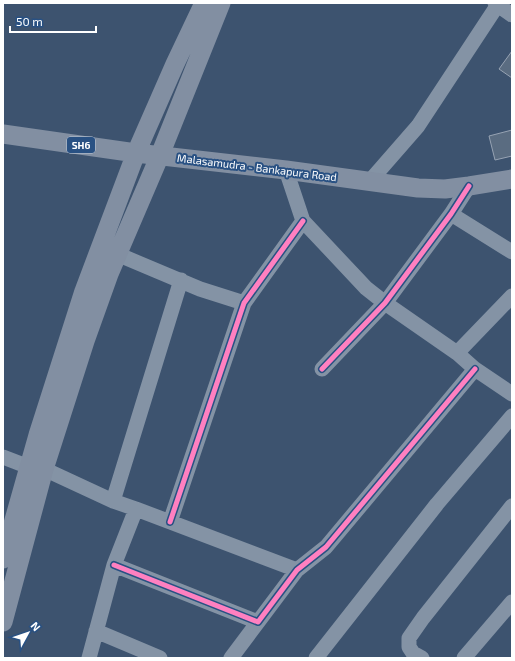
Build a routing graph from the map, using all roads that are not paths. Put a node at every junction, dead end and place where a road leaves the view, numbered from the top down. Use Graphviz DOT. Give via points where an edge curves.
graph roads {
  1 [pos="204,3"];
  2 [pos="221,3"];
  3 [pos="497,4"];
  4 [pos="512,15"];
  5 [pos="3,134"];
  6 [pos="136,153"];
  7 [pos="160,155"];
  8 [pos="286,170"];
  9 [pos="512,179"];
  10 [pos="370,181"];
  11 [pos="470,186"];
  12 [pos="451,214"];
  13 [pos="303,221"];
  14 [pos="512,252"];
  15 [pos="117,254"];
  16 [pos="181,280"];
  17 [pos="512,296"];
  18 [pos="244,303"];
  19 [pos="385,303"];
  20 [pos="457,353"];
  21 [pos="322,369"];
  22 [pos="475,369"];
  23 [pos="512,394"];
  24 [pos="512,416"];
  25 [pos="3,457"];
  26 [pos="36,468"];
  27 [pos="114,501"];
  28 [pos="512,506"];
  29 [pos="136,509"];
  30 [pos="170,522"];
  31 [pos="3,559"];
  32 [pos="114,566"];
  33 [pos="297,570"];
  34 [pos="512,602"];
  35 [pos="3,622"];
  36 [pos="258,622"];
  37 [pos="96,631"];
  38 [pos="89,658"];
  39 [pos="160,658"];
  40 [pos="231,658"];
  41 [pos="316,658"];
  42 [pos="422,658"];
  43 [pos="464,658"];
  1 -- 6 [label="main road"];
  2 -- 7 [label="main road"];
  3 -- 4 [label="street"];
  3 -- 10 [label="street" via="418,126"];
  5 -- 6 [label="main road, Malasamudra - Bankapura Road / SH6"];
  6 -- 7 [label="main road, Malasamudra - Bankapura Road / SH6"];
  6 -- 26 [label="main road" via="84,291 38,435"];
  7 -- 8 [label="main road, Malasamudra - Bankapura Road"];
  7 -- 15 [label="main road"];
  8 -- 10 [label="main road, Malasamudra - Bankapura Road"];
  8 -- 13 [label="street"];
  9 -- 11 [label="main road, Malasamudra - Bankapura Road"];
  10 -- 11 [label="main road, Malasamudra - Bankapura Road" via="418,188 445,189"];
  11 -- 12 [label="street"];
  12 -- 14 [label="street"];
  12 -- 19 [label="street"];
  13 -- 18 [label="street"];
  13 -- 19 [label="street" via="366,288"];
  15 -- 16 [label="street"];
  15 -- 26 [label="main road"];
  16 -- 18 [label="street"];
  16 -- 27 [label="street"];
  17 -- 20 [label="street"];
  18 -- 30 [label="street"];
  19 -- 20 [label="street"];
  19 -- 21 [label="street"];
  20 -- 22 [label="street"];
  22 -- 23 [label="street"];
  22 -- 33 [label="street" via="326,547"];
  24 -- 41 [label="street" via="437,504"];
  25 -- 26 [label="street"];
  26 -- 27 [label="street"];
  26 -- 31 [label="main road"];
  26 -- 35 [label="main road"];
  27 -- 29 [label="street"];
  28 -- 42 [label="street" via="409,638 409,647"];
  29 -- 30 [label="street"];
  29 -- 32 [label="street"];
  30 -- 33 [label="street"];
  32 -- 36 [label="street"];
  32 -- 37 [label="street"];
  33 -- 36 [label="street"];
  34 -- 43 [label="street"];
  36 -- 40 [label="street"];
  37 -- 38 [label="street"];
  37 -- 39 [label="street"];
}
